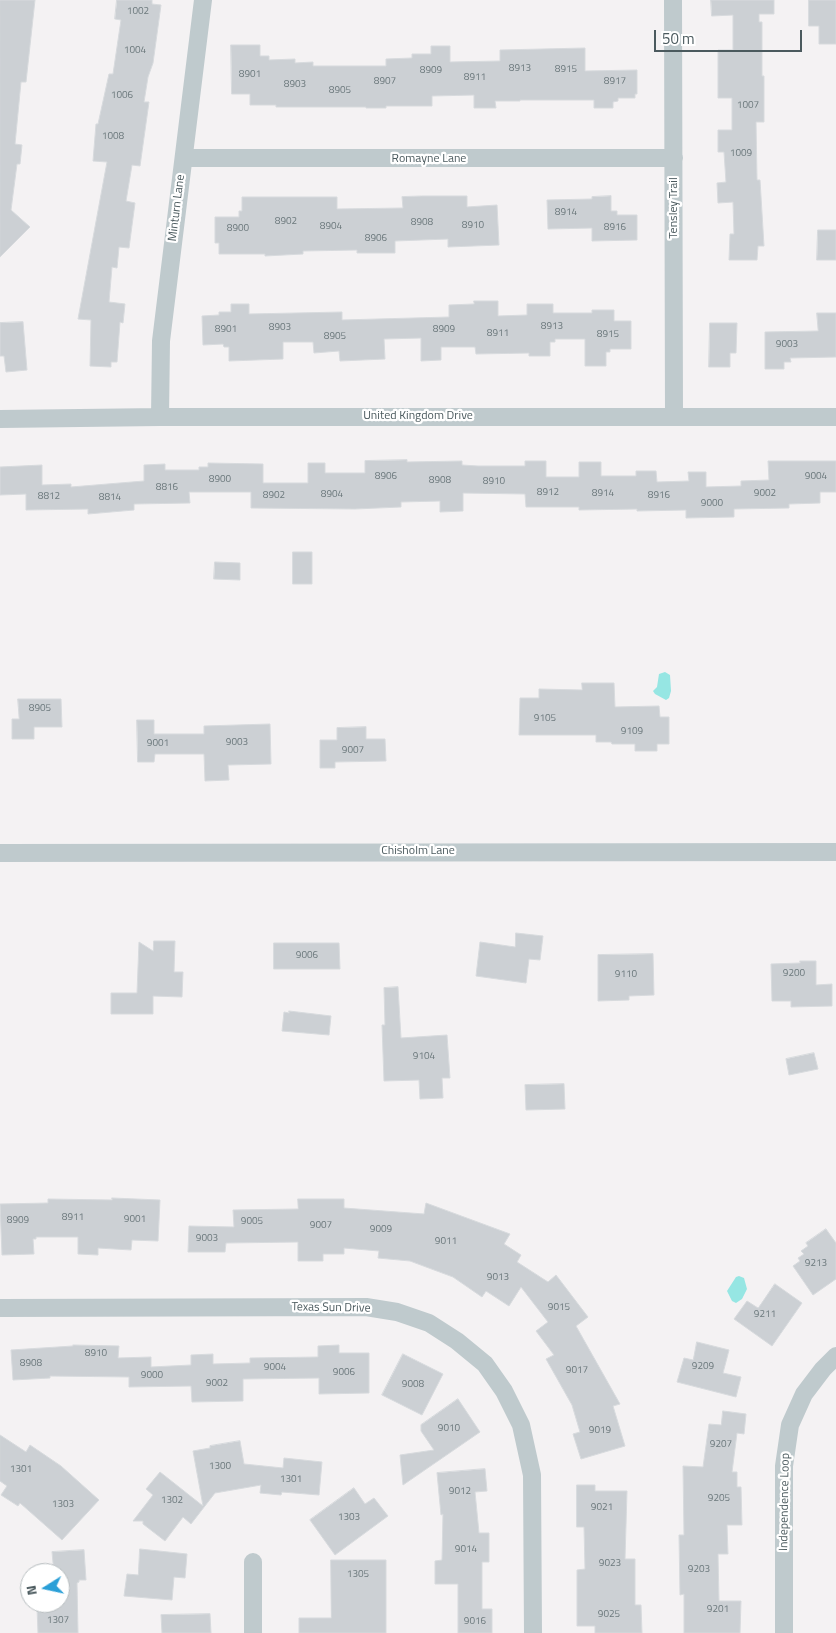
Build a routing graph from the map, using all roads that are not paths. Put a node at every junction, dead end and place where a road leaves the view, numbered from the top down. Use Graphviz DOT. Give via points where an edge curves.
graph roads {
  1 [pos="203,0"];
  2 [pos="673,0"];
  3 [pos="184,158"];
  4 [pos="674,158"];
  5 [pos="674,416"];
  6 [pos="160,417"];
  7 [pos="836,417"];
  8 [pos="0,419"];
  9 [pos="836,852"];
  10 [pos="0,853"];
  11 [pos="0,1308"];
  12 [pos="836,1356"];
  13 [pos="253,1562"];
  14 [pos="253,1633"];
  15 [pos="533,1633"];
  16 [pos="784,1633"];
  1 -- 3 [label="street, Minturn Lane"];
  2 -- 4 [label="street, Tensley Trail"];
  3 -- 4 [label="street, Romayne Lane"];
  3 -- 6 [label="street, Minturn Lane" via="162,342"];
  4 -- 5 [label="street, Tensley Trail"];
  5 -- 6 [label="street, United Kingdom Drive"];
  5 -- 7 [label="street, United Kingdom Drive"];
  6 -- 8 [label="street, United Kingdom Drive"];
  9 -- 10 [label="street, Chisholm Lane"];
  11 -- 15 [label="street, Texas Sun Drive" via="366,1307 397,1312 429,1323 485,1364 522,1425 532,1474"];
  12 -- 16 [label="street, Independence Loop" via="804,1394 790,1425 784,1466"];
  13 -- 14 [label="street"];
}
